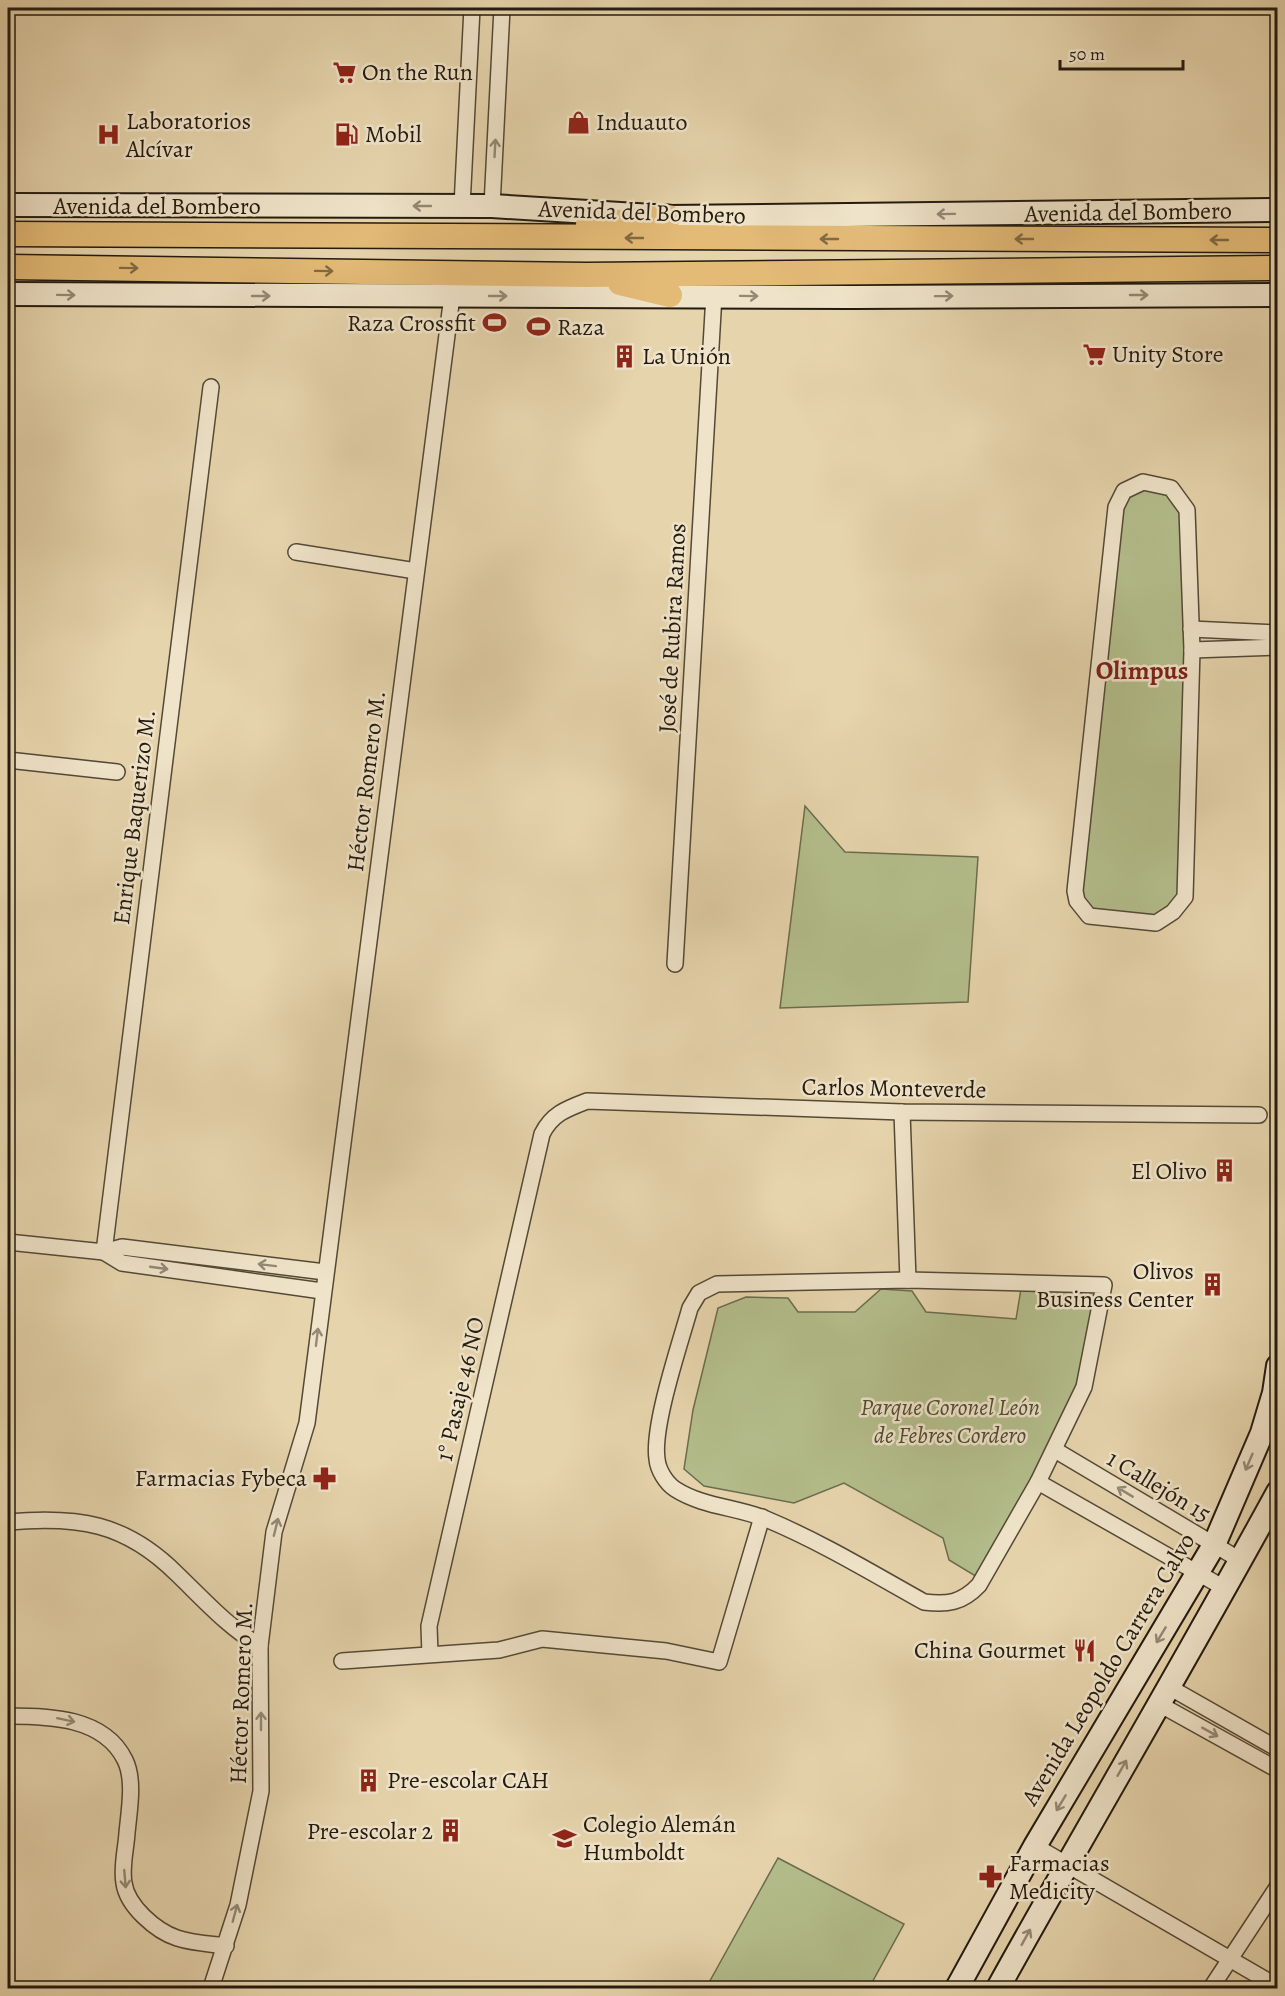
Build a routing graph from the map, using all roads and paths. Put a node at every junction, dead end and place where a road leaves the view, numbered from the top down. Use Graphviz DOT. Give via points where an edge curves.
graph roads {
  1 [pos="472,8"];
  2 [pos="502,8"];
  3 [pos="8,206"];
  4 [pos="462,206"];
  5 [pos="492,207"];
  6 [pos="1278,210"];
  7 [pos="669,217"];
  8 [pos="8,234"];
  9 [pos="453,238"];
  10 [pos="1278,240"];
  11 [pos="1278,259"];
  12 [pos="8,267"];
  13 [pos="1278,268"];
  14 [pos="586,274"];
  15 [pos="8,294"];
  16 [pos="670,295"];
  17 [pos="714,295"];
  18 [pos="1278,295"];
  19 [pos="452,296"];
  20 [pos="211,387"];
  21 [pos="296,552"];
  22 [pos="416,571"];
  23 [pos="1191,629"];
  24 [pos="1278,633"];
  25 [pos="1278,647"];
  26 [pos="1192,650"];
  27 [pos="8,760"];
  28 [pos="117,772"];
  29 [pos="675,964"];
  30 [pos="902,1112"];
  31 [pos="1259,1115"];
  32 [pos="542,1134"];
  33 [pos="8,1242"];
  34 [pos="104,1252"];
  35 [pos="325,1272"];
  36 [pos="908,1280"];
  37 [pos="322,1291"];
  38 [pos="1278,1366"];
  39 [pos="1055,1450"];
  40 [pos="1038,1482"];
  41 [pos="1278,1492"];
  42 [pos="762,1517"];
  43 [pos="8,1522"];
  44 [pos="1214,1545"];
  45 [pos="1240,1560"];
  46 [pos="1198,1573"];
  47 [pos="1226,1589"];
  48 [pos="260,1646"];
  49 [pos="430,1654"];
  50 [pos="342,1661"];
  51 [pos="1164,1696"];
  52 [pos="8,1716"];
  53 [pos="1278,1749"];
  54 [pos="1278,1770"];
  55 [pos="1035,1846"];
  56 [pos="1066,1864"];
  57 [pos="1278,1886"];
  58 [pos="226,1947"];
  59 [pos="1229,1959"];
  60 [pos="1278,1987"];
  61 [pos="211,1989"];
  62 [pos="957,1989"];
  63 [pos="998,1989"];
  64 [pos="1211,1989"];
  1 -- 4 [label="street"];
  5 -- 2 [label="street, one-way"];
  4 -- 3 [label="main road, Avenida del Bombero, one-way"];
  4 -- 5 [label="main road, Avenida del Bombero"];
  5 -- 7 [label="main road, Avenida del Bombero"];
  6 -- 7 [label="main road, Avenida del Bombero, one-way"];
  7 -- 9 [label="main road"];
  8 -- 9 [label="main road, Avenida del Bombero"];
  10 -- 9 [label="main road, Avenida del Bombero, one-way"];
  9 -- 11 [label="main road" via="483,251 535,261"];
  12 -- 14 [label="main road, one-way"];
  13 -- 14 [label="main road"];
  14 -- 16 [label="main road"];
  15 -- 19 [label="main road, one-way"];
  16 -- 17 [label="main road"];
  19 -- 16 [label="main road, one-way"];
  17 -- 18 [label="main road, one-way"];
  17 -- 29 [label="street, José de Rubira Ramos"];
  19 -- 22 [label="street, Héctor Romero M."];
  20 -- 34 [label="street, Enrique Baquerizo M."];
  21 -- 22 [label="street"];
  22 -- 35 [label="street, Héctor Romero M."];
  23 -- 24 [label="street"];
  23 -- 26 [label="street"];
  23 -- 26 [label="street" via="1187,510 1171,488 1143,482 1124,491 1116,507 1075,891 1077,901 1089,916 1156,923 1173,912 1185,897"];
  25 -- 26 [label="street"];
  27 -- 28 [label="street"];
  30 -- 31 [label="street, Carlos Monteverde"];
  30 -- 32 [label="street, Carlos Monteverde" via="587,1101 549,1120"];
  30 -- 36 [label="street"];
  32 -- 49 [label="street, 1° Pasaje 46 NO" via="429,1626"];
  33 -- 34 [label="street"];
  35 -- 34 [label="street, one-way" via="122,1247"];
  34 -- 37 [label="street, one-way" via="122,1263"];
  35 -- 37 [label="street, Héctor Romero M."];
  36 -- 39 [label="street" via="1104,1285 1084,1387"];
  36 -- 42 [label="street" via="717,1284 699,1293 690,1308 656,1438 657,1460 672,1488 691,1498"];
  48 -- 37 [label="street, Héctor Romero M., one-way" via="274,1532 307,1423"];
  38 -- 44 [label="main road, Avenida Leopoldo Carrera Calvo, one-way" via="1262,1433"];
  39 -- 40 [label="street"];
  44 -- 39 [label="street, 1 Callejón 15, one-way"];
  40 -- 42 [label="street" via="979,1585 965,1598 946,1605 924,1602 799,1532"];
  40 -- 46 [label="street"];
  41 -- 45 [label="main road"];
  42 -- 49 [label="street" via="719,1662 666,1651 542,1639 499,1650"];
  43 -- 48 [label="street" via="75,1520 129,1538 168,1565 238,1633"];
  44 -- 45 [label="street, 1 Callejón 15"];
  44 -- 46 [label="main road, Avenida Leopoldo Carrera Calvo"];
  45 -- 47 [label="main road"];
  46 -- 47 [label="street"];
  46 -- 55 [label="main road, Avenida Leopoldo Carrera Calvo, one-way"];
  47 -- 51 [label="main road"];
  58 -- 48 [label="street, Héctor Romero M., one-way" via="261,1791"];
  49 -- 50 [label="street"];
  51 -- 53 [label="street"];
  51 -- 54 [label="street, one-way"];
  56 -- 51 [label="main road, one-way"];
  52 -- 58 [label="street, one-way" via="73,1721 97,1730 113,1743 126,1761 130,1788 124,1884 134,1905 148,1921 176,1937"];
  55 -- 56 [label="street"];
  55 -- 62 [label="main road, Avenida Leopoldo Carrera Calvo"];
  56 -- 59 [label="street"];
  63 -- 56 [label="main road, one-way"];
  57 -- 59 [label="street"];
  58 -- 61 [label="street, Héctor Romero M."];
  59 -- 60 [label="street"];
  59 -- 64 [label="street"];
}
